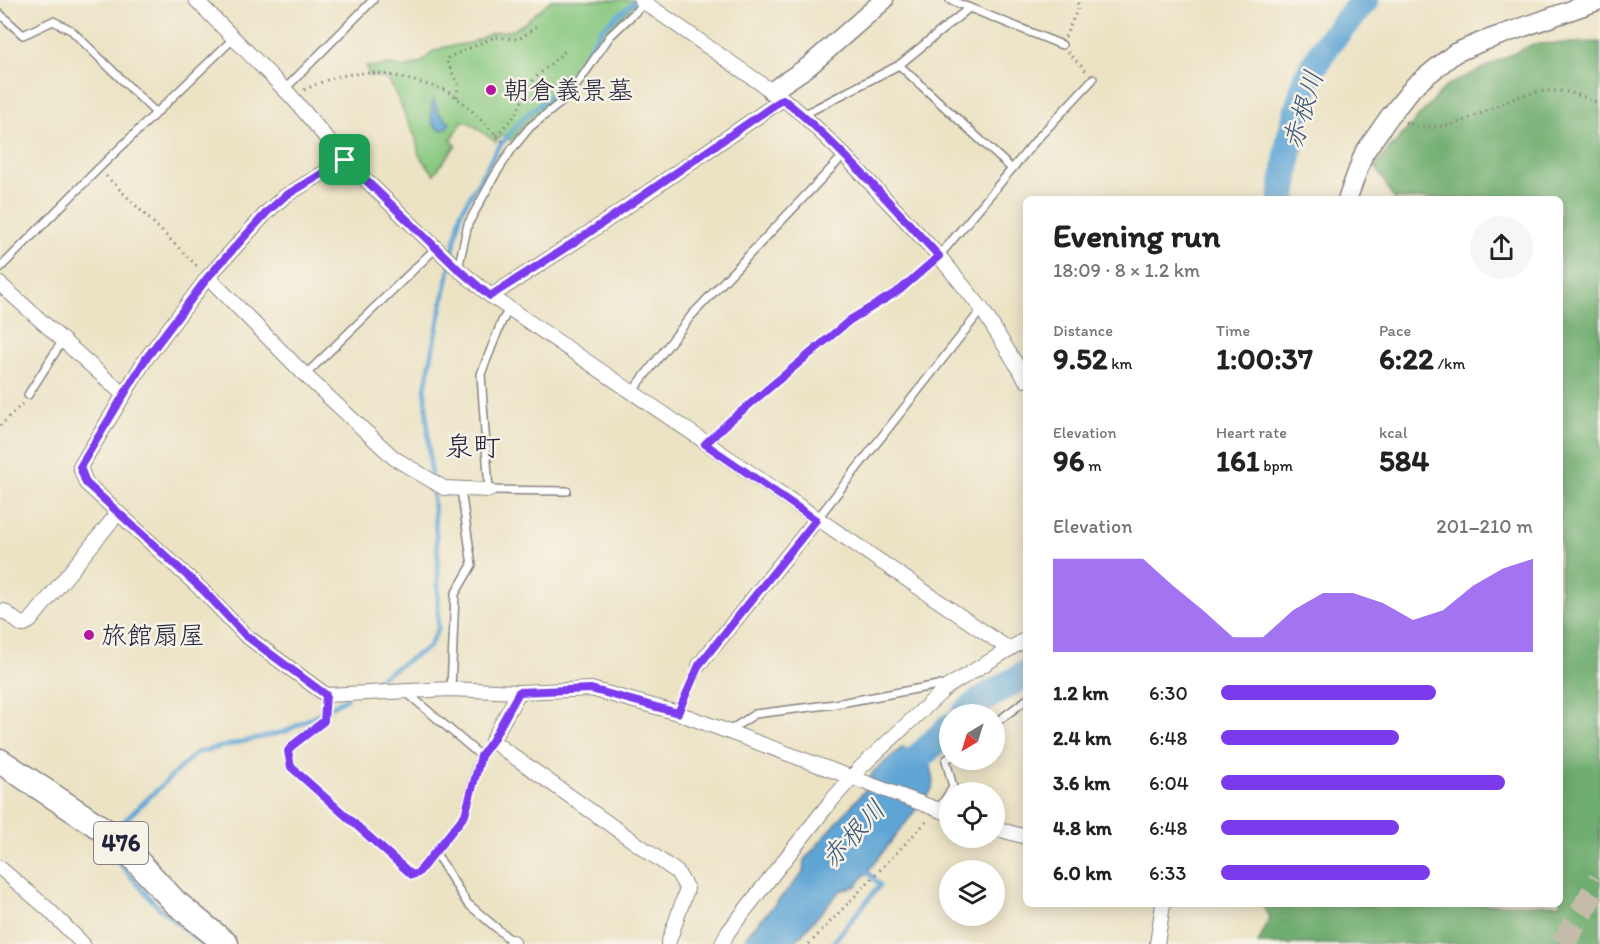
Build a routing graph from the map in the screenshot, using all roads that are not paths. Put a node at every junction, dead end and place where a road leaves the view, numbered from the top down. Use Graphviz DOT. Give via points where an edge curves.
graph roads {
  1 [pos="196,0"];
  2 [pos="373,0"];
  3 [pos="884,0"];
  4 [pos="950,0"];
  5 [pos="1600,0"];
  6 [pos="643,2"];
  7 [pos="969,8"];
  8 [pos="0,14"];
  9 [pos="234,39"];
  10 [pos="1062,45"];
  11 [pos="899,65"];
  12 [pos="1093,79"];
  13 [pos="288,93"];
  14 [pos="778,95"];
  15 [pos="156,113"];
  16 [pos="803,115"];
  17 [pos="844,155"];
  18 [pos="345,160"];
  19 [pos="1012,169"];
  20 [pos="1348,196"];
  21 [pos="436,248"];
  22 [pos="939,256"];
  23 [pos="0,268"];
  24 [pos="458,269"];
  25 [pos="208,277"];
  26 [pos="0,284"];
  27 [pos="490,296"];
  28 [pos="982,309"];
  29 [pos="509,310"];
  30 [pos="63,340"];
  31 [pos="305,375"];
  32 [pos="1023,375"];
  33 [pos="631,393"];
  34 [pos="28,395"];
  35 [pos="124,395"];
  36 [pos="705,444"];
  37 [pos="461,490"];
  38 [pos="489,490"];
  39 [pos="567,491"];
  40 [pos="118,513"];
  41 [pos="816,520"];
  42 [pos="0,612"];
  43 [pos="1023,641"];
  44 [pos="1009,649"];
  45 [pos="699,665"];
  46 [pos="947,687"];
  47 [pos="451,689"];
  48 [pos="406,692"];
  49 [pos="519,692"];
  50 [pos="326,695"];
  51 [pos="1023,702"];
  52 [pos="678,713"];
  53 [pos="1005,716"];
  54 [pos="728,732"];
  55 [pos="492,741"];
  56 [pos="481,756"];
  57 [pos="0,761"];
  58 [pos="949,770"];
  59 [pos="856,780"];
  60 [pos="938,810"];
  61 [pos="1005,831"];
  62 [pos="1023,836"];
  63 [pos="435,852"];
  64 [pos="0,868"];
  65 [pos="1163,907"];
  66 [pos="514,943"];
  67 [pos="82,944"];
  68 [pos="226,944"];
  69 [pos="668,944"];
  70 [pos="722,944"];
  71 [pos="1157,944"];
  1 -- 9 [label="street"];
  2 -- 13 [label="lane"];
  3 -- 14 [label="street"];
  4 -- 7 [label="lane"];
  5 -- 20 [label="street" via="1455,53 1414,86 1390,116 1364,153"];
  6 -- 14 [label="street"];
  6 -- 24 [label="lane" via="610,36 569,96 511,148 468,224"];
  7 -- 10 [label="lane"];
  7 -- 11 [label="lane"];
  8 -- 15 [label="lane" via="23,35 53,21 71,30"];
  9 -- 13 [label="street"];
  9 -- 15 [label="lane"];
  11 -- 16 [label="lane"];
  11 -- 19 [label="lane"];
  12 -- 19 [label="lane"];
  13 -- 18 [label="street"];
  14 -- 16 [label="street"];
  14 -- 27 [label="street" via="587,234"];
  15 -- 23 [label="lane"];
  16 -- 17 [label="street"];
  17 -- 22 [label="street"];
  17 -- 33 [label="lane" via="691,316"];
  18 -- 21 [label="street"];
  18 -- 25 [label="street" via="285,196"];
  19 -- 22 [label="lane"];
  21 -- 24 [label="street"];
  21 -- 31 [label="lane"];
  22 -- 28 [label="street"];
  22 -- 36 [label="lane" via="900,290 850,320"];
  24 -- 27 [label="street"];
  25 -- 31 [label="street"];
  25 -- 35 [label="street" via="145,360"];
  26 -- 30 [label="street"];
  27 -- 29 [label="street"];
  28 -- 32 [label="street"];
  28 -- 41 [label="lane"];
  29 -- 33 [label="street"];
  29 -- 38 [label="lane" via="481,374"];
  30 -- 34 [label="lane"];
  30 -- 35 [label="street"];
  31 -- 37 [label="street" via="394,458 444,488"];
  33 -- 36 [label="street"];
  35 -- 40 [label="street" via="80,467 86,483"];
  36 -- 41 [label="street"];
  37 -- 38 [label="street"];
  37 -- 47 [label="lane" via="472,565 455,594"];
  38 -- 39 [label="lane"];
  40 -- 42 [label="street" via="30,621 22,624"];
  40 -- 50 [label="street" via="204,591 245,635"];
  41 -- 44 [label="street"];
  41 -- 45 [label="street"];
  43 -- 44 [label="street"];
  44 -- 46 [label="street"];
  45 -- 52 [label="lane"];
  46 -- 54 [label="lane" via="938,685 755,714"];
  46 -- 59 [label="street"];
  47 -- 48 [label="street"];
  47 -- 49 [label="street"];
  48 -- 50 [label="street"];
  48 -- 56 [label="lane"];
  49 -- 52 [label="street" via="591,689"];
  49 -- 55 [label="street"];
  50 -- 63 [label="lane" via="324,721 288,751 291,767 412,875"];
  51 -- 53 [label="lane"];
  52 -- 54 [label="street"];
  54 -- 59 [label="street"];
  55 -- 56 [label="lane"];
  55 -- 69 [label="street" via="677,872 687,889"];
  56 -- 63 [label="lane" via="465,815"];
  57 -- 68 [label="highway, 476" via="104,830 175,902"];
  58 -- 60 [label="lane" via="953,787"];
  59 -- 60 [label="street"];
  59 -- 70 [label="street"];
  61 -- 62 [label="street"];
  63 -- 66 [label="lane" via="467,903"];
  64 -- 67 [label="street"];
  65 -- 71 [label="street"];
}
